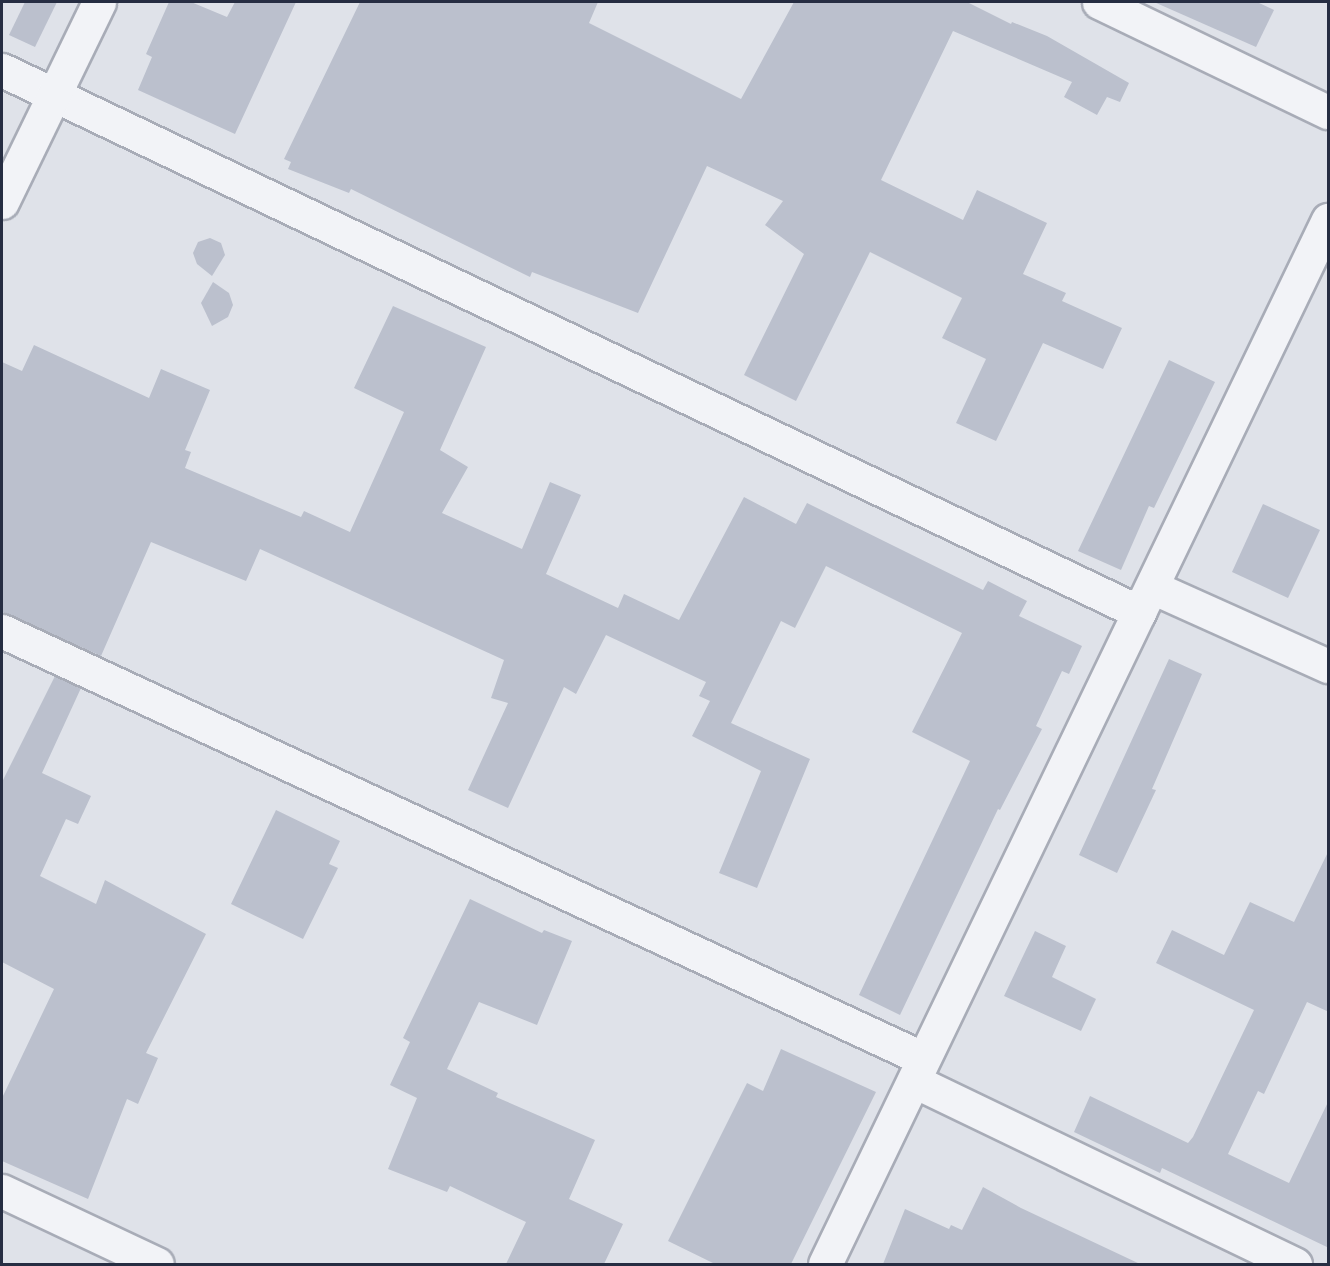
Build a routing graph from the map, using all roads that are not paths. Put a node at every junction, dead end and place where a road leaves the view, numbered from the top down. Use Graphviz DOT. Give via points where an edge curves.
graph roads {
  1 [pos="99,2"];
  2 [pos="1099,2"];
  3 [pos="2,70"];
  4 [pos="54,94"];
  5 [pos="1329,112"];
  6 [pos="2,202"];
  7 [pos="1329,220"];
  8 [pos="1146,599"];
  9 [pos="2,631"];
  10 [pos="1329,666"];
  11 [pos="919,1070"];
  12 [pos="2,1191"];
  13 [pos="157,1264"];
  14 [pos="825,1264"];
  15 [pos="1295,1264"];
  1 -- 4 [label="street"];
  2 -- 5 [label="street"];
  3 -- 4 [label="street"];
  4 -- 6 [label="street"];
  4 -- 8 [label="street"];
  7 -- 8 [label="street"];
  8 -- 10 [label="street"];
  8 -- 11 [label="street"];
  9 -- 11 [label="street"];
  11 -- 14 [label="street"];
  11 -- 15 [label="street"];
  12 -- 13 [label="street"];
}
